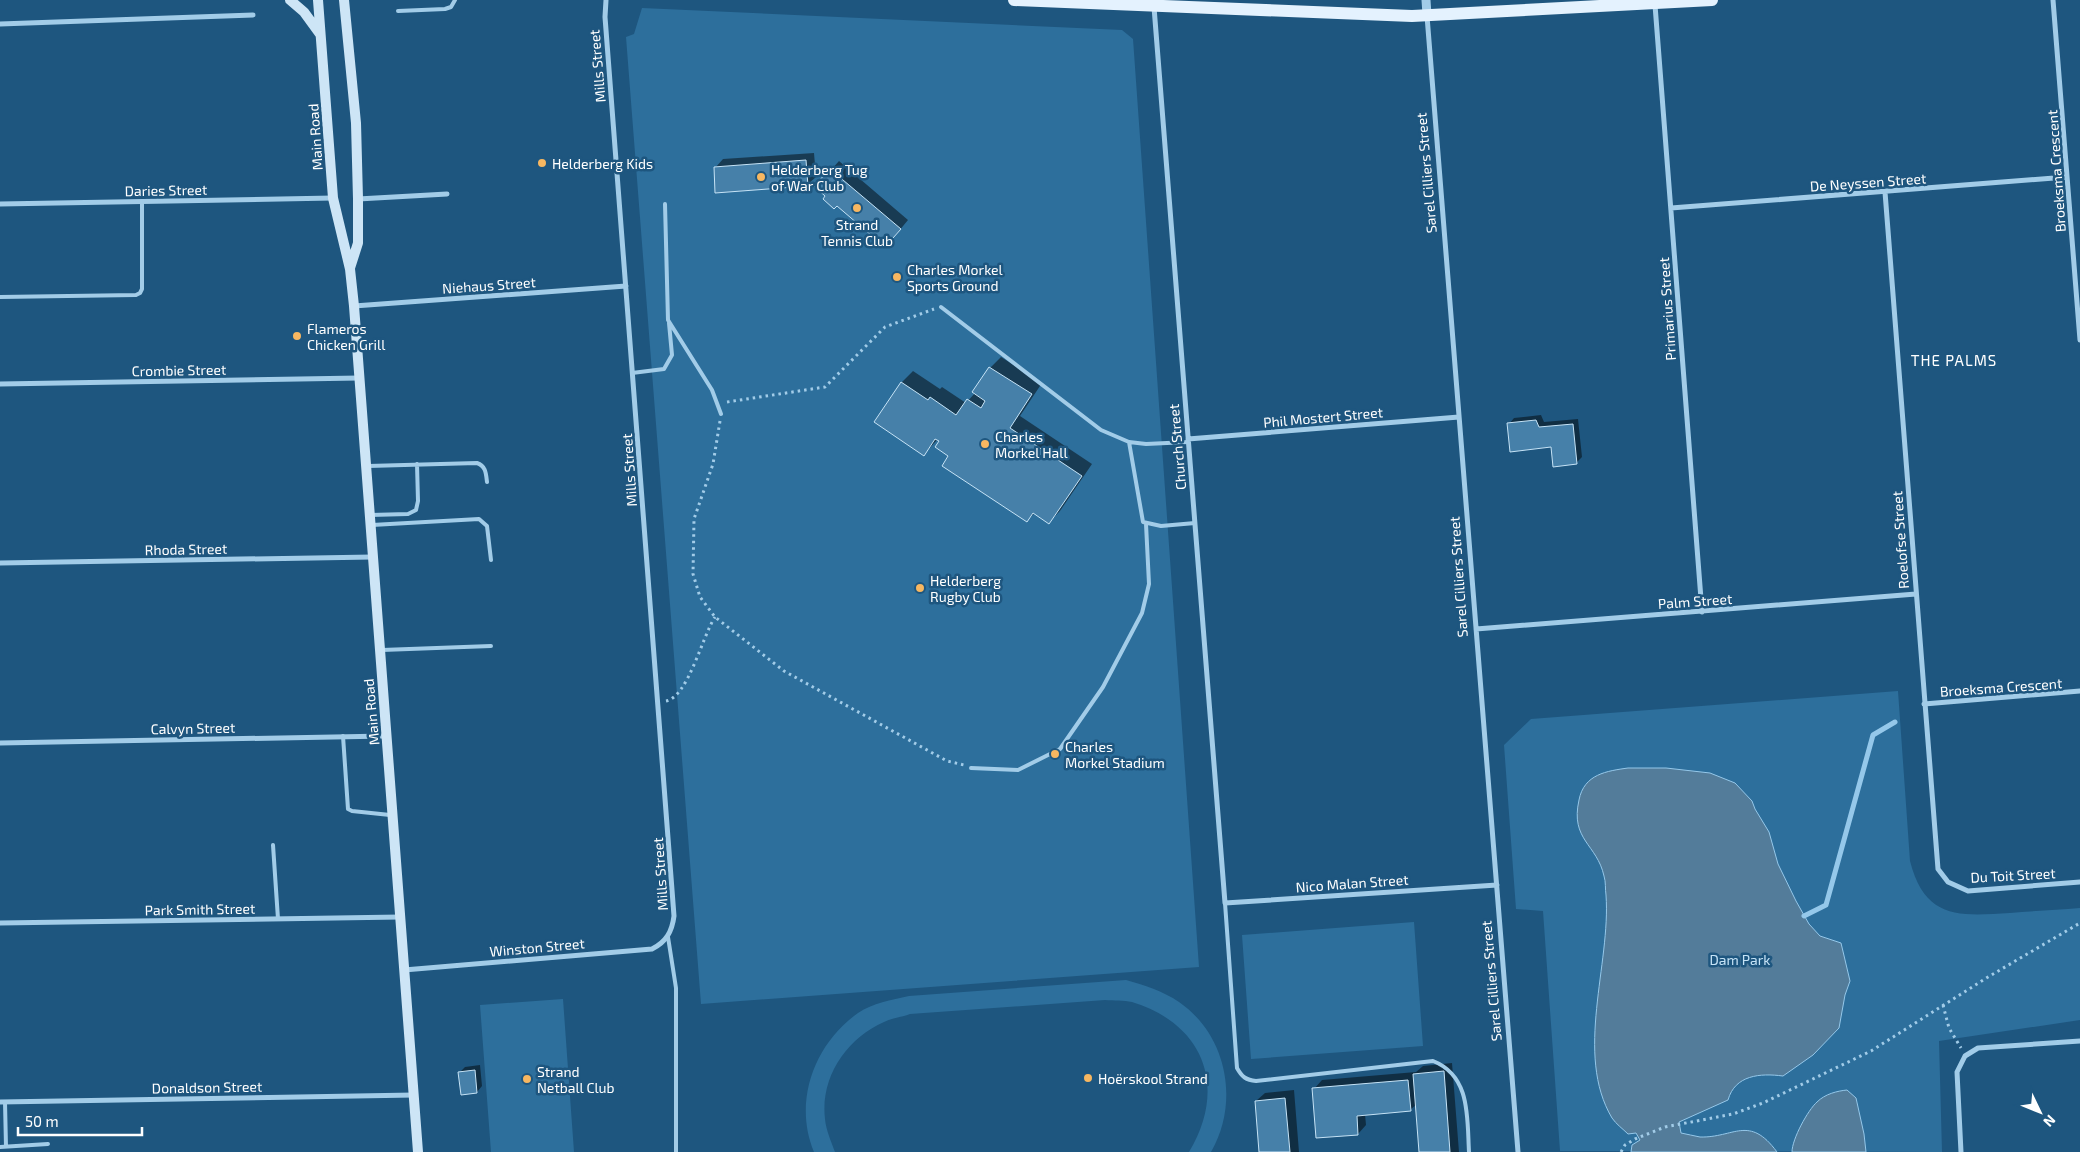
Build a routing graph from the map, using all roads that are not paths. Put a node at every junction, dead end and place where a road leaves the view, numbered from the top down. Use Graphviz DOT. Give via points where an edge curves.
graph roads {
  1 [pos="290,0"];
  2 [pos="318,0"];
  3 [pos="344,0"];
  4 [pos="456,0"];
  5 [pos="606,0"];
  6 [pos="1014,0"];
  7 [pos="1426,0"];
  8 [pos="1712,0"];
  9 [pos="2053,0"];
  10 [pos="1655,4"];
  11 [pos="1154,6"];
  12 [pos="398,11"];
  13 [pos="253,15"];
  14 [pos="1427,16"];
  15 [pos="0,24"];
  16 [pos="321,35"];
  17 [pos="2067,177"];
  18 [pos="1885,192"];
  19 [pos="447,194"];
  20 [pos="333,198"];
  21 [pos="358,199"];
  22 [pos="142,201"];
  23 [pos="0,204"];
  24 [pos="665,204"];
  25 [pos="1670,208"];
  26 [pos="350,269"];
  27 [pos="626,286"];
  28 [pos="0,297"];
  29 [pos="354,306"];
  30 [pos="941,307"];
  31 [pos="668,320"];
  32 [pos="2080,340"];
  33 [pos="632,373"];
  34 [pos="359,378"];
  35 [pos="0,384"];
  36 [pos="721,414"];
  37 [pos="1459,417"];
  38 [pos="1188,440"];
  39 [pos="1129,442"];
  40 [pos="417,464"];
  41 [pos="365,466"];
  42 [pos="487,482"];
  43 [pos="370,520"];
  44 [pos="1195,523"];
  45 [pos="1146,524"];
  46 [pos="372,556"];
  47 [pos="492,560"];
  48 [pos="0,563"];
  49 [pos="1916,594"];
  50 [pos="1702,612"];
  51 [pos="1476,629"];
  52 [pos="491,646"];
  53 [pos="380,650"];
  54 [pos="2080,691"];
  55 [pos="1924,704"];
  56 [pos="343,736"];
  57 [pos="386,736"];
  58 [pos="0,744"];
  59 [pos="971,768"];
  60 [pos="392,815"];
  61 [pos="273,845"];
  62 [pos="1948,882"];
  63 [pos="2080,882"];
  64 [pos="1497,885"];
  65 [pos="1225,903"];
  66 [pos="400,917"];
  67 [pos="278,918"];
  68 [pos="0,923"];
  69 [pos="668,937"];
  70 [pos="404,970"];
  71 [pos="2080,1040"];
  72 [pos="414,1095"];
  73 [pos="3,1102"];
  74 [pos="48,1144"];
  75 [pos="0,1147"];
  76 [pos="6,1147"];
  77 [pos="418,1152"];
  78 [pos="676,1152"];
  79 [pos="1469,1152"];
  80 [pos="1518,1152"];
  81 [pos="1961,1152"];
  1 -- 16 [label="main road" via="304,12"];
  2 -- 16 [label="main road, Main Road"];
  3 -- 21 [label="main road, Main Road" via="356,123"];
  4 -- 12 [label="lane" via="445,9"];
  5 -- 27 [label="street, Mills Street" via="604,17"];
  6 -- 11 [label="main road"];
  7 -- 14 [label="street, Sarel Cilliers Street"];
  8 -- 10 [label="main road"];
  9 -- 17 [label="street, Broeksma Crescent"];
  10 -- 14 [label="main road"];
  10 -- 25 [label="street, Primarius Street"];
  11 -- 14 [label="main road"];
  11 -- 38 [label="street, Church Street"];
  13 -- 15 [label="street"];
  14 -- 37 [label="street, Sarel Cilliers Street"];
  16 -- 20 [label="main road, Main Road"];
  17 -- 18 [label="street, De Neyssen Street"];
  17 -- 32 [label="street, Broeksma Crescent"];
  18 -- 25 [label="street, De Neyssen Street"];
  18 -- 49 [label="street, Roelofse Street"];
  19 -- 21 [label="street"];
  20 -- 22 [label="street, Daries Street"];
  20 -- 26 [label="main road, Main Road"];
  21 -- 26 [label="main road, Main Road" via="358,243"];
  22 -- 23 [label="street, Daries Street"];
  22 -- 28 [label="lane" via="142,290 136,296"];
  24 -- 31 [label="lane"];
  25 -- 50 [label="street, Primarius Street"];
  26 -- 29 [label="main road, Main Road"];
  27 -- 29 [label="street, Niehaus Street"];
  27 -- 33 [label="street, Mills Street"];
  29 -- 34 [label="main road, Main Road"];
  30 -- 39 [label="lane" via="1101,430"];
  31 -- 33 [label="lane" via="672,355 664,369"];
  31 -- 36 [label="lane" via="712,390"];
  33 -- 69 [label="street, Mills Street" via="674,916"];
  34 -- 35 [label="street, Crombie Street"];
  34 -- 41 [label="main road, Main Road"];
  37 -- 38 [label="street, Phil Mostert Street"];
  37 -- 51 [label="street, Sarel Cilliers Street"];
  38 -- 39 [label="lane" via="1146,444"];
  38 -- 44 [label="street, Church Street"];
  39 -- 45 [label="lane" via="1142,520"];
  40 -- 41 [label="lane"];
  40 -- 42 [label="lane" via="477,463 483,466"];
  40 -- 43 [label="lane" via="416,510"];
  41 -- 43 [label="main road, Main Road"];
  43 -- 46 [label="main road, Main Road"];
  43 -- 47 [label="lane" via="479,519 487,526"];
  44 -- 45 [label="lane"];
  44 -- 65 [label="street, Church Street"];
  45 -- 59 [label="lane" via="1149,584 1142,613 1103,687 1060,749 1018,770"];
  46 -- 48 [label="street, Rhoda Street"];
  46 -- 53 [label="main road, Main Road"];
  49 -- 50 [label="street, Palm Street"];
  49 -- 55 [label="street, Roelofse Street"];
  50 -- 51 [label="street, Palm Street"];
  51 -- 64 [label="street, Sarel Cilliers Street"];
  52 -- 53 [label="lane"];
  53 -- 57 [label="main road, Main Road"];
  54 -- 55 [label="street, Broeksma Crescent"];
  55 -- 62 [label="street, Roelofse Street" via="1936,860"];
  56 -- 57 [label="street, Calvyn Street"];
  56 -- 58 [label="street, Calvyn Street"];
  56 -- 60 [label="lane" via="348,809"];
  57 -- 60 [label="main road, Main Road"];
  60 -- 66 [label="main road, Main Road"];
  61 -- 67 [label="lane"];
  62 -- 63 [label="street, Du Toit Street" via="1968,891"];
  64 -- 65 [label="street, Nico Malan Street"];
  64 -- 80 [label="street, Sarel Cilliers Street"];
  65 -- 79 [label="lane" via="1237,1068 1241,1076 1248,1081 1256,1081 1433,1061 1442,1064 1461,1084 1466,1097"];
  66 -- 67 [label="street, Park Smith Street"];
  66 -- 70 [label="main road, Main Road"];
  67 -- 68 [label="street, Park Smith Street"];
  69 -- 70 [label="street, Winston Street" via="652,949"];
  69 -- 78 [label="lane" via="676,988"];
  70 -- 72 [label="main road, Main Road"];
  71 -- 81 [label="street" via="1978,1048 1965,1056 1956,1072"];
  72 -- 73 [label="street, Donaldson Street"];
  72 -- 77 [label="main road, Main Road"];
  73 -- 76 [label="lane"];
  74 -- 76 [label="lane"];
  75 -- 76 [label="lane"];
}
